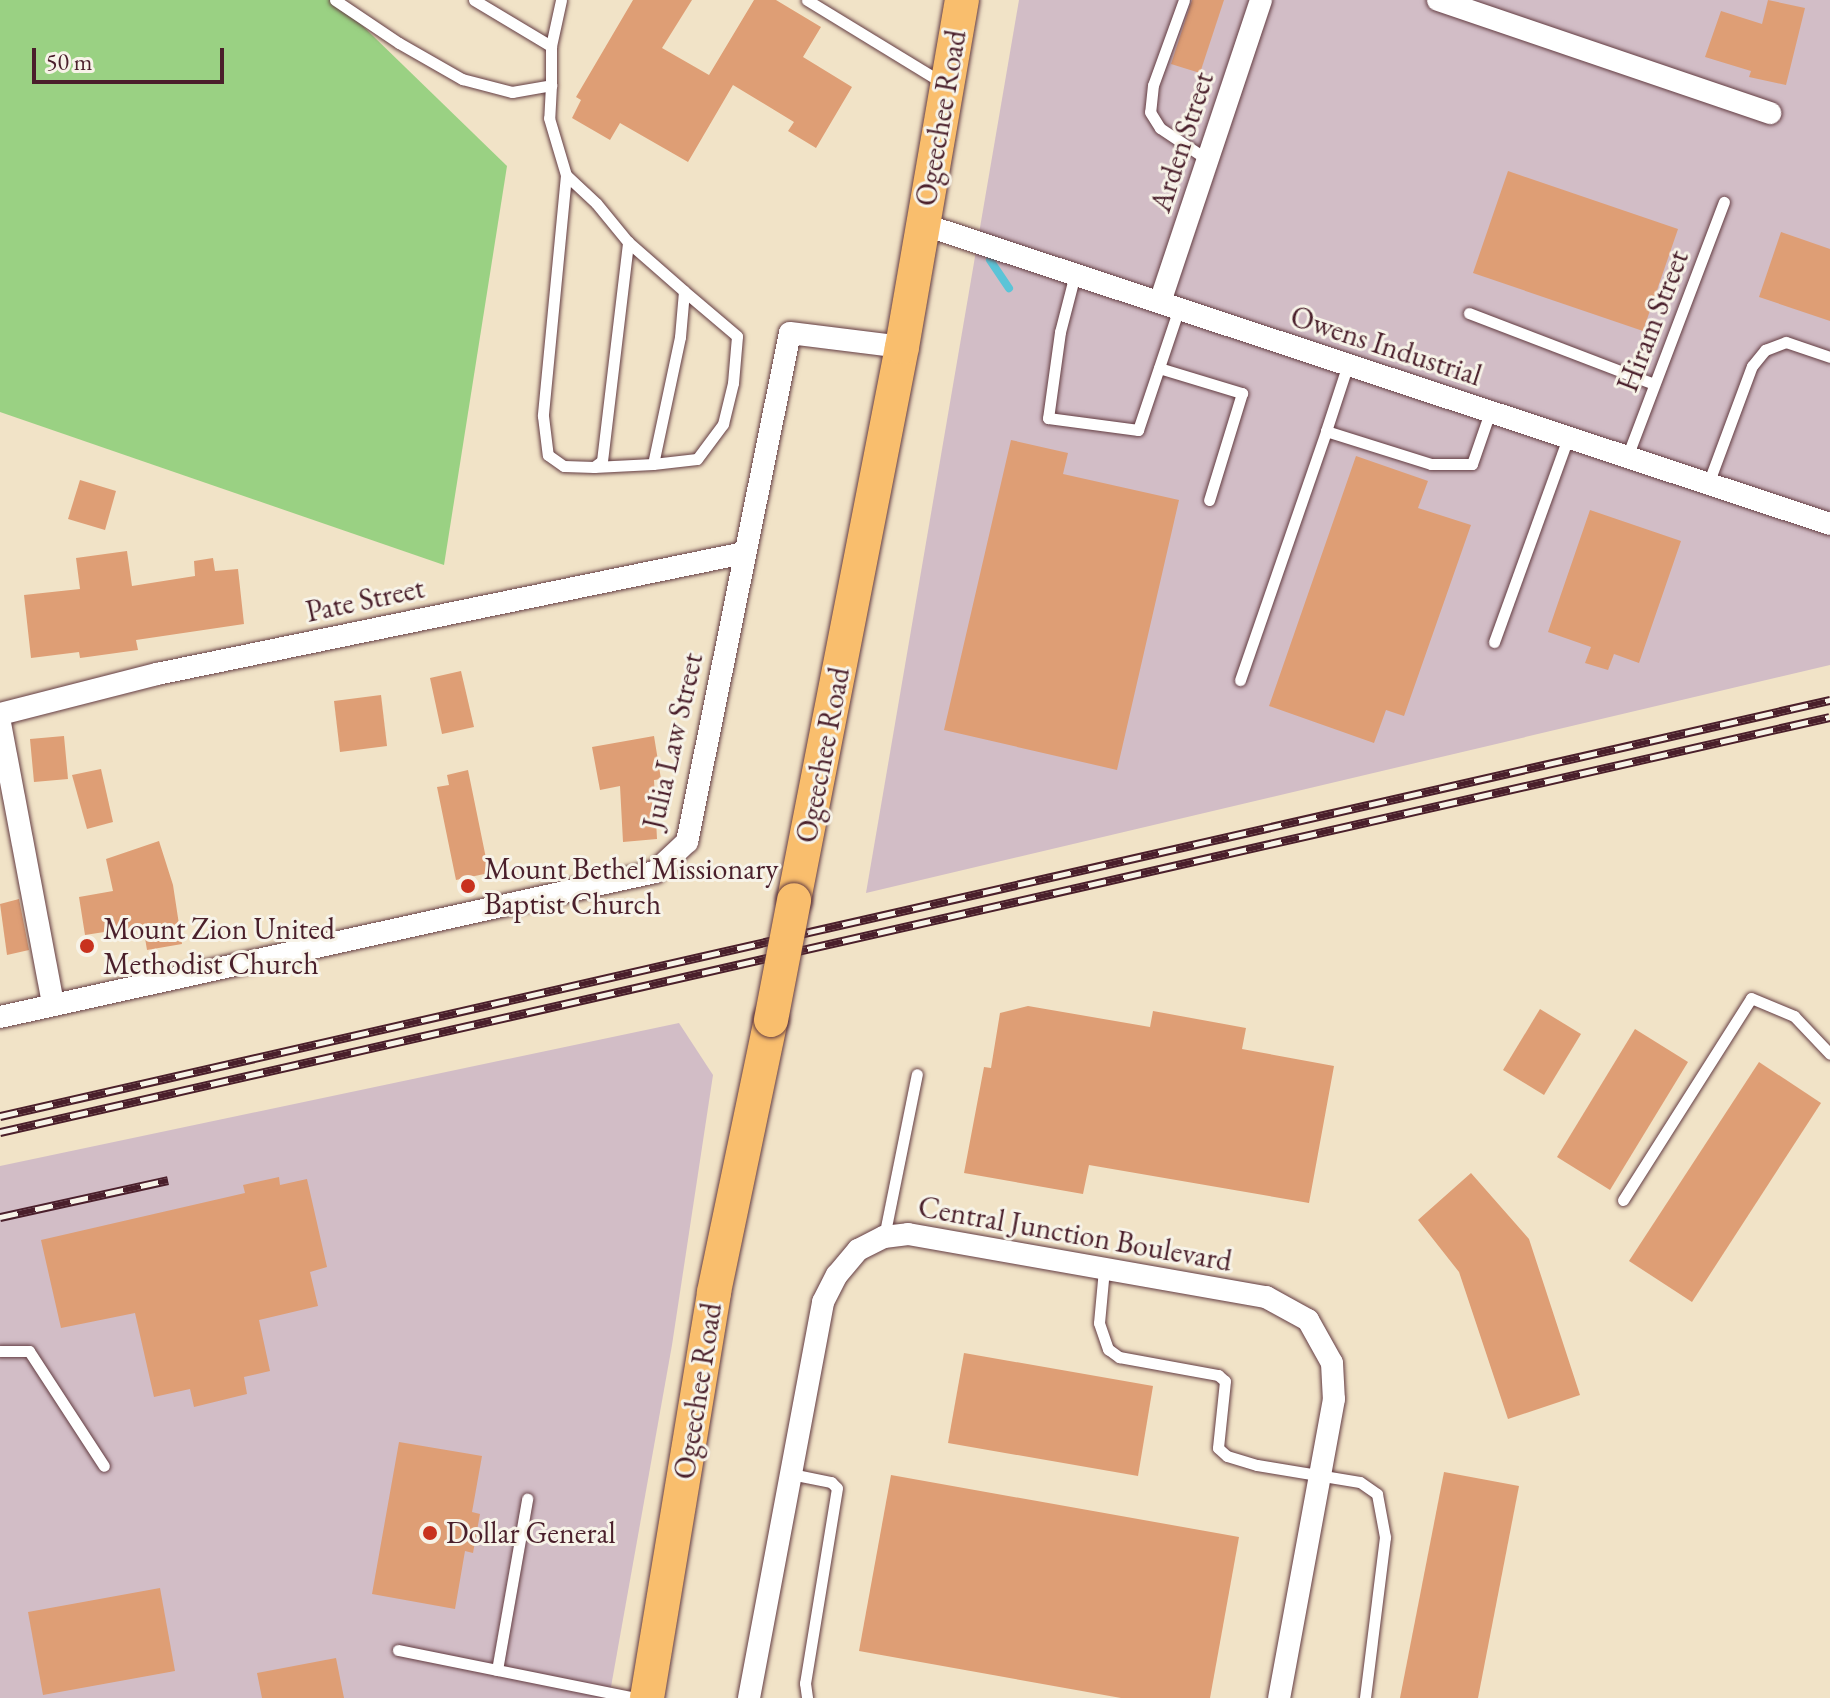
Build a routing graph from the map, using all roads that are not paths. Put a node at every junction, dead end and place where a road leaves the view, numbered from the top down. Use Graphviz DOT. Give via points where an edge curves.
graph roads {
  1 [pos="335,0"];
  2 [pos="474,0"];
  3 [pos="561,0"];
  4 [pos="807,0"];
  5 [pos="962,0"];
  6 [pos="1184,0"];
  7 [pos="1261,0"];
  8 [pos="1438,0"];
  9 [pos="551,46"];
  10 [pos="551,85"];
  11 [pos="947,86"];
  12 [pos="1770,113"];
  13 [pos="1208,160"];
  14 [pos="566,175"];
  15 [pos="1724,202"];
  16 [pos="922,224"];
  17 [pos="628,242"];
  18 [pos="1075,274"];
  19 [pos="684,291"];
  20 [pos="1169,305"];
  21 [pos="1469,313"];
  22 [pos="902,347"];
  23 [pos="1830,357"];
  24 [pos="1348,364"];
  25 [pos="1159,368"];
  26 [pos="1654,384"];
  27 [pos="1490,412"];
  28 [pos="1326,431"];
  29 [pos="1568,438"];
  30 [pos="1627,457"];
  31 [pos="653,464"];
  32 [pos="594,467"];
  33 [pos="1708,484"];
  34 [pos="1209,500"];
  35 [pos="1830,524"];
  36 [pos="744,553"];
  37 [pos="1494,642"];
  38 [pos="1240,680"];
  39 [pos="0,714"];
  40 [pos="0,723"];
  41 [pos="53,1004"];
  42 [pos="0,1017"];
  43 [pos="1830,1054"];
  44 [pos="917,1074"];
  45 [pos="1623,1200"];
  46 [pos="884,1237"];
  47 [pos="1104,1269"];
  48 [pos="0,1351"];
  49 [pos="104,1466"];
  50 [pos="791,1474"];
  51 [pos="1320,1476"];
  52 [pos="527,1499"];
  53 [pos="398,1650"];
  54 [pos="497,1670"];
  55 [pos="637,1698"];
  56 [pos="647,1698"];
  57 [pos="749,1698"];
  58 [pos="807,1698"];
  59 [pos="1279,1698"];
  60 [pos="1365,1698"];
  1 -- 10 [label="lane" via="462,79 512,92"];
  2 -- 9 [label="lane"];
  3 -- 9 [label="lane"];
  4 -- 11 [label="lane"];
  5 -- 11 [label="main road, Ogeechee Road"];
  6 -- 13 [label="lane" via="1153,85 1150,112 1160,128"];
  7 -- 13 [label="street, Arden Street"];
  8 -- 12 [label="street"];
  9 -- 10 [label="lane"];
  10 -- 14 [label="lane" via="549,118"];
  11 -- 16 [label="main road, Ogeechee Road"];
  13 -- 20 [label="street, Arden Street"];
  14 -- 17 [label="lane"];
  14 -- 32 [label="lane" via="543,416 548,455 564,466"];
  15 -- 26 [label="lane, Hiram Street"];
  16 -- 18 [label="street, Owens Industrial"];
  16 -- 22 [label="main road, Ogeechee Road"];
  17 -- 19 [label="lane"];
  17 -- 32 [label="lane" via="602,461"];
  18 -- 20 [label="street, Owens Industrial"];
  18 -- 25 [label="lane" via="1060,332 1048,418 1138,430"];
  19 -- 31 [label="lane" via="680,337"];
  19 -- 31 [label="lane" via="737,336 733,383 723,424 697,459"];
  20 -- 24 [label="street, Owens Industrial"];
  20 -- 25 [label="lane"];
  21 -- 26 [label="lane"];
  22 -- 36 [label="street, Julia Law Street" via="790,333"];
  22 -- 56 [label="main road, Ogeechee Road, bridge" via="714,1292"];
  23 -- 33 [label="lane" via="1786,342 1765,350 1752,366"];
  24 -- 27 [label="street, Owens Industrial"];
  24 -- 28 [label="lane"];
  25 -- 34 [label="lane" via="1242,393"];
  26 -- 30 [label="lane, Hiram Street"];
  27 -- 28 [label="lane" via="1472,464 1431,464"];
  27 -- 29 [label="street, Owens Industrial"];
  28 -- 38 [label="lane"];
  29 -- 30 [label="street, Owens Industrial"];
  29 -- 37 [label="lane"];
  30 -- 33 [label="street, Owens Industrial"];
  31 -- 32 [label="lane"];
  33 -- 35 [label="street, Owens Industrial"];
  36 -- 39 [label="street, Pate Street" via="157,674"];
  36 -- 41 [label="street, Julia Law Street" via="687,842 655,872"];
  40 -- 41 [label="street"];
  41 -- 42 [label="street, Julia Law Street"];
  43 -- 45 [label="lane" via="1794,1016 1751,998"];
  44 -- 46 [label="lane"];
  46 -- 47 [label="street, Central Junction Boulevard" via="908,1234"];
  46 -- 50 [label="street, Central Junction Boulevard" via="858,1250 823,1302"];
  47 -- 51 [label="street, Central Junction Boulevard" via="1266,1297 1308,1320 1332,1363 1334,1399"];
  47 -- 51 [label="lane" via="1099,1323 1108,1349 1119,1357 1218,1375 1225,1381 1218,1448 1257,1465"];
  48 -- 49 [label="lane" via="29,1351"];
  50 -- 57 [label="street, Central Junction Boulevard"];
  50 -- 58 [label="lane" via="837,1488 805,1683"];
  51 -- 59 [label="street, Central Junction Boulevard"];
  51 -- 60 [label="lane" via="1360,1482 1377,1494 1383,1516 1385,1537"];
  52 -- 54 [label="lane"];
  53 -- 54 [label="lane"];
  54 -- 55 [label="lane"];
}
